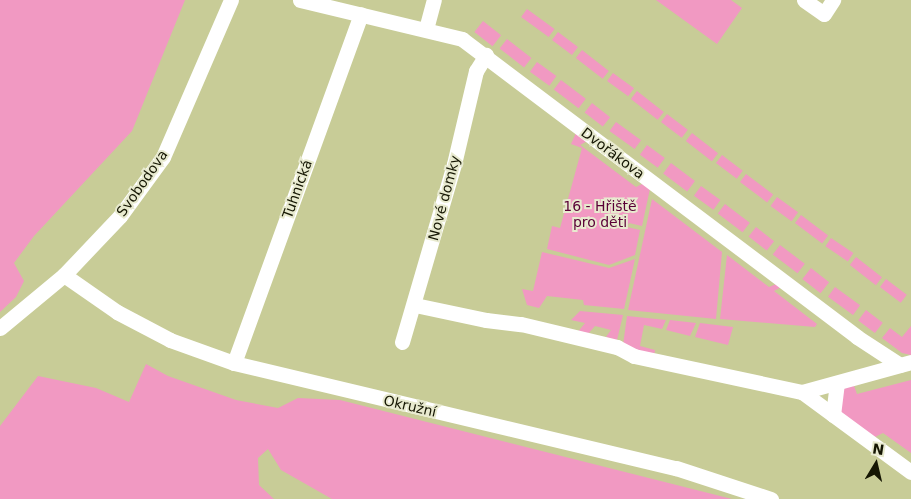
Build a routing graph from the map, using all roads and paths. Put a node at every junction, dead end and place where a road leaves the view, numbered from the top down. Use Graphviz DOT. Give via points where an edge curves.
graph roads {
  1 [pos="231,0"];
  2 [pos="300,0"];
  3 [pos="434,0"];
  4 [pos="804,0"];
  5 [pos="833,0"];
  6 [pos="361,14"];
  7 [pos="426,29"];
  8 [pos="486,55"];
  9 [pos="64,275"];
  10 [pos="415,305"];
  11 [pos="0,328"];
  12 [pos="402,342"];
  13 [pos="906,363"];
  14 [pos="234,364"];
  15 [pos="837,384"];
  16 [pos="802,392"];
  17 [pos="833,416"];
  18 [pos="911,472"];
  19 [pos="771,499"];
  1 -- 9 [label="street, Svobodova" via="163,157 120,216"];
  2 -- 6 [label="street, Dvořákova"];
  3 -- 7 [label="street"];
  4 -- 5 [label="street" via="824,14"];
  6 -- 7 [label="street, Dvořákova"];
  6 -- 14 [label="street, Tuhnická"];
  7 -- 8 [label="street, Dvořákova" via="462,39"];
  8 -- 10 [label="street, Nové domky" via="476,70"];
  8 -- 13 [label="street, Dvořákova" via="857,338"];
  9 -- 11 [label="street, Svobodova"];
  9 -- 14 [label="street, Okružní" via="117,312 170,340"];
  10 -- 12 [label="street, Nové domky"];
  10 -- 16 [label="street" via="521,324 617,347 634,356"];
  13 -- 15 [label="street, Dvořákova"];
  14 -- 19 [label="street, Okružní" via="676,468"];
  15 -- 16 [label="street, Dvořákova"];
  15 -- 17 [label="street"];
  16 -- 17 [label="street"];
  17 -- 18 [label="street"];
}
